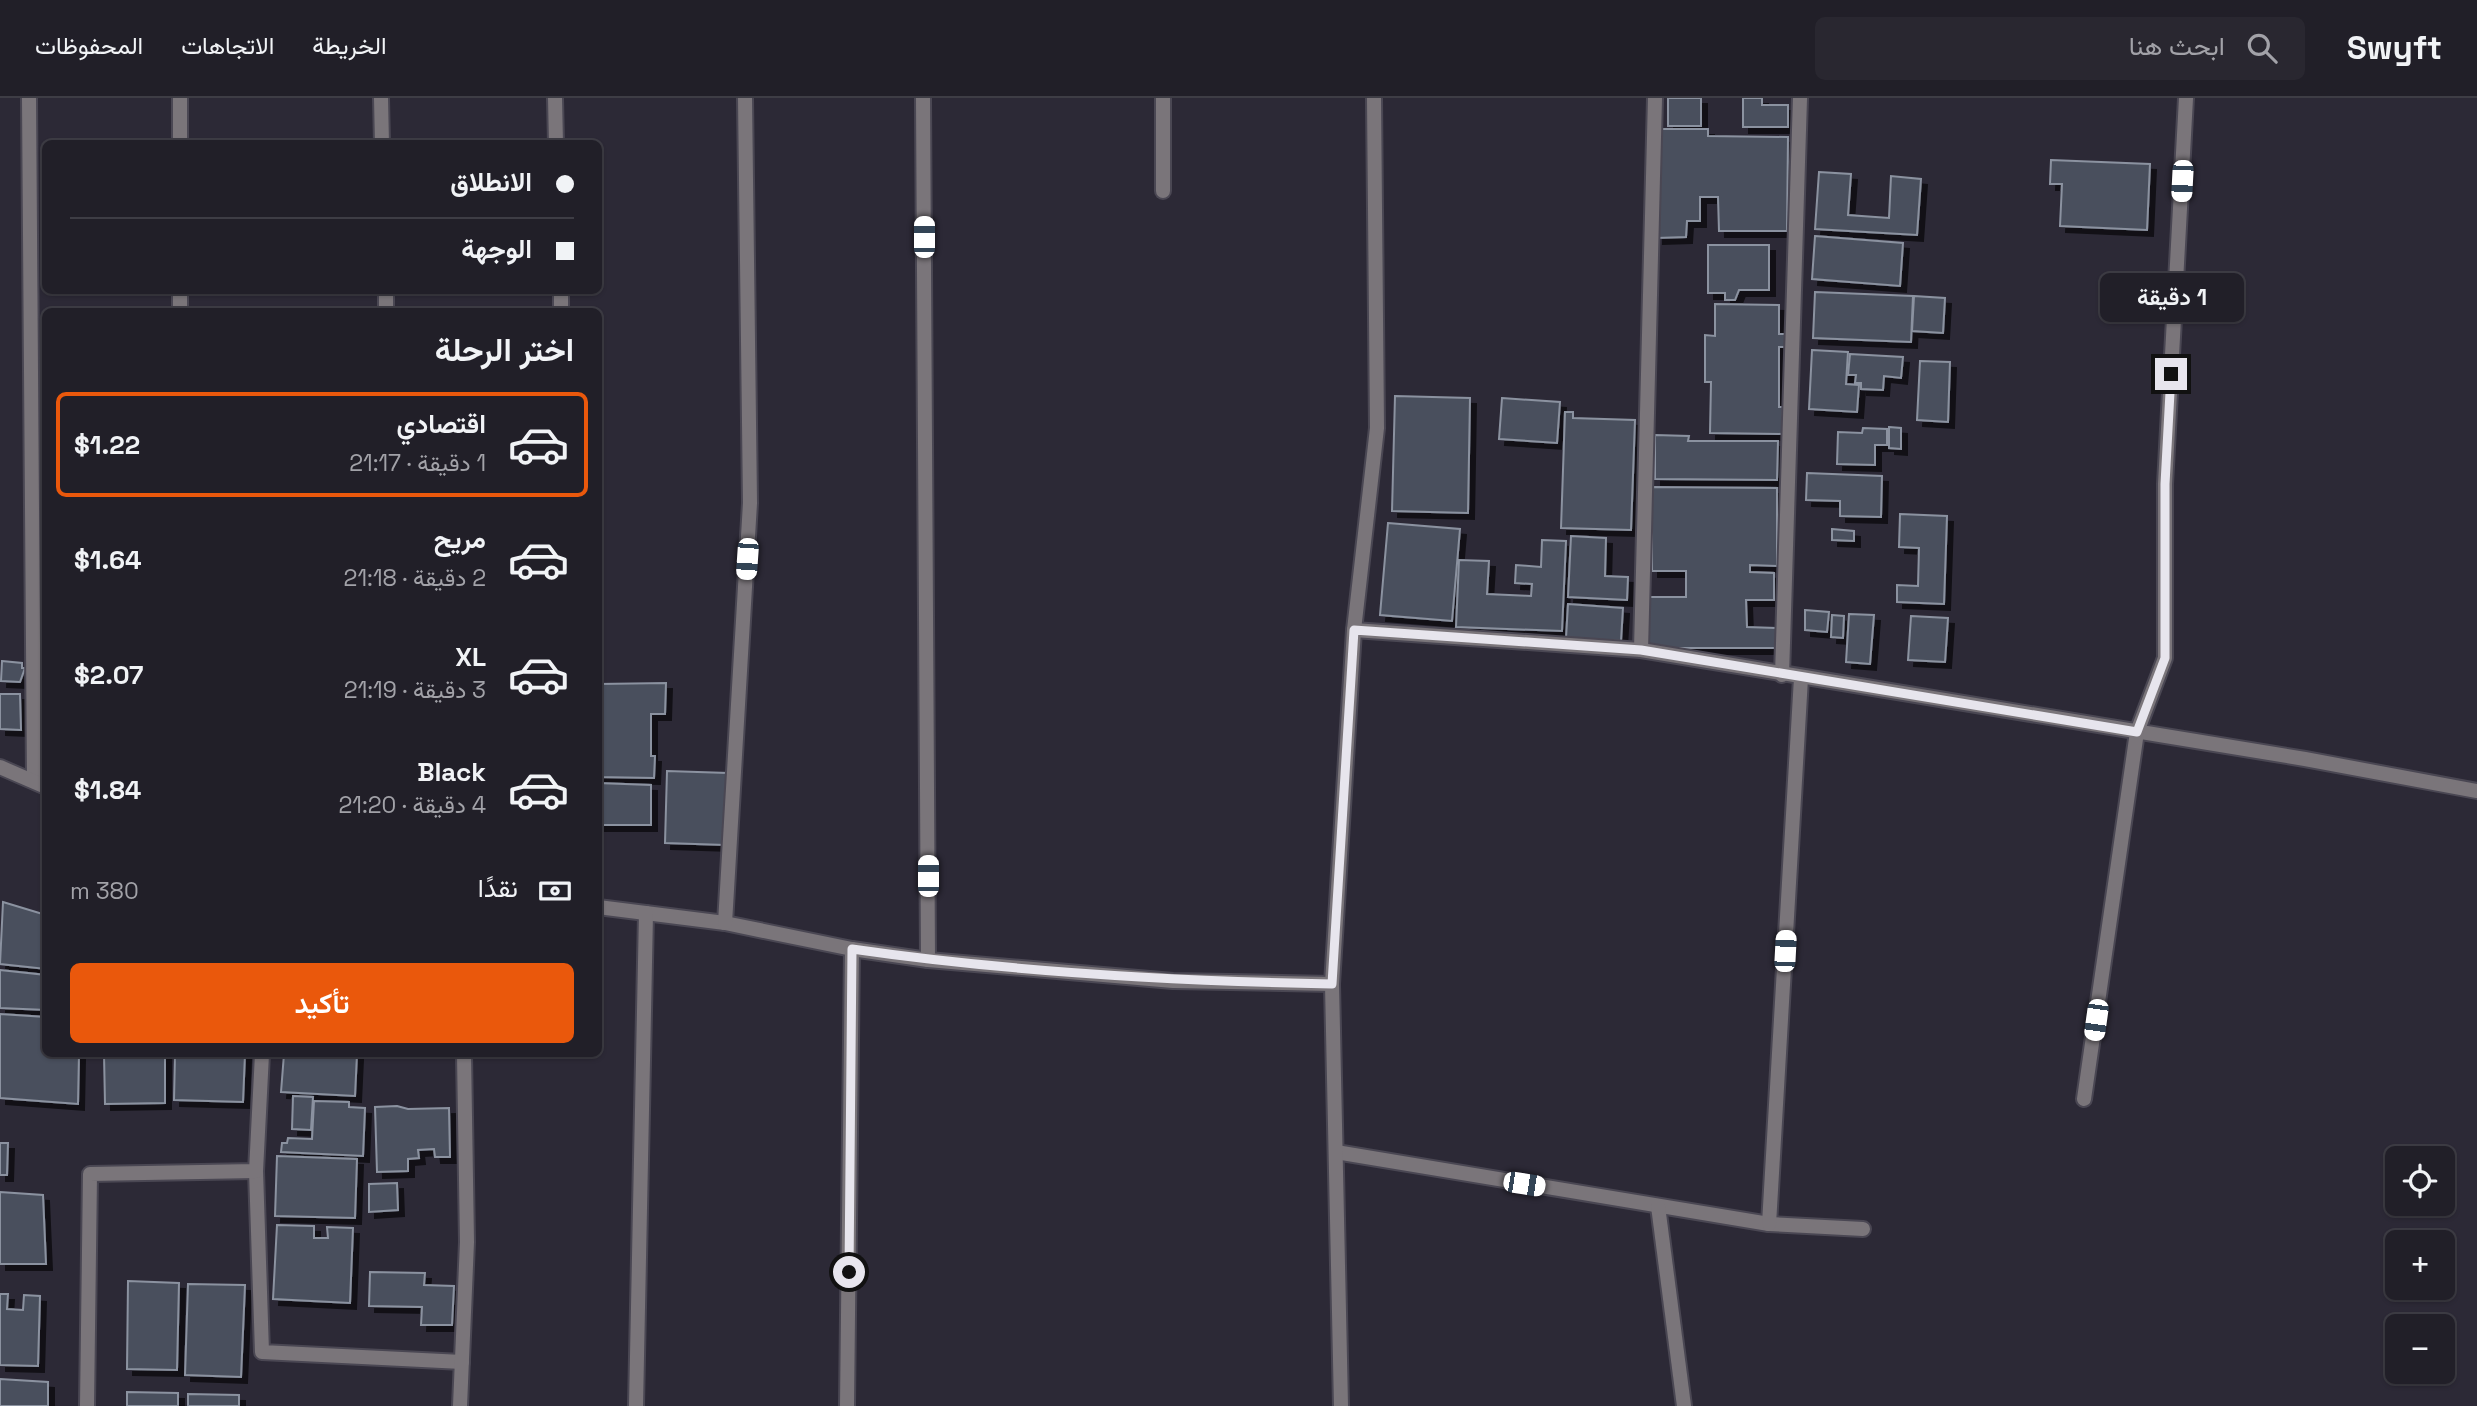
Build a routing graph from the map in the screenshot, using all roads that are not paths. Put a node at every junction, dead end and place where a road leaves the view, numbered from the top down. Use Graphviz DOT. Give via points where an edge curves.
graph roads {
  1 [pos="29,98"];
  2 [pos="180,98"];
  3 [pos="382,98"];
  4 [pos="555,98"];
  5 [pos="745,98"];
  6 [pos="923,98"];
  7 [pos="1163,98"];
  8 [pos="1374,98"];
  9 [pos="1655,98"];
  10 [pos="1800,98"];
  11 [pos="2186,98"];
  12 [pos="180,140"];
  13 [pos="383,140"];
  14 [pos="556,140"];
  15 [pos="1163,191"];
  16 [pos="1354,630"];
  17 [pos="1641,650"];
  18 [pos="1782,675"];
  19 [pos="1801,678"];
  20 [pos="2137,732"];
  21 [pos="0,767"];
  22 [pos="40,784"];
  23 [pos="2477,791"];
  24 [pos="602,908"];
  25 [pos="646,913"];
  26 [pos="725,923"];
  27 [pos="852,949"];
  28 [pos="928,960"];
  29 [pos="1332,984"];
  30 [pos="262,1057"];
  31 [pos="464,1057"];
  32 [pos="2084,1099"];
  33 [pos="1336,1152"];
  34 [pos="256,1171"];
  35 [pos="1658,1206"];
  36 [pos="1769,1224"];
  37 [pos="1863,1229"];
  38 [pos="462,1362"];
  39 [pos="87,1406"];
  40 [pos="460,1406"];
  41 [pos="636,1406"];
  42 [pos="847,1406"];
  43 [pos="1341,1406"];
  44 [pos="1684,1406"];
  1 -- 22 [label="street"];
  2 -- 12 [label="street"];
  3 -- 13 [label="street"];
  4 -- 14 [label="street"];
  5 -- 26 [label="street" via="750,503"];
  6 -- 28 [label="street"];
  7 -- 15 [label="street"];
  8 -- 16 [label="street" via="1377,428"];
  9 -- 17 [label="street"];
  10 -- 18 [label="street"];
  11 -- 20 [label="street" via="2165,484 2165,658"];
  16 -- 17 [label="street"];
  16 -- 29 [label="street"];
  17 -- 18 [label="street"];
  18 -- 19 [label="street"];
  19 -- 20 [label="street"];
  19 -- 36 [label="street"];
  20 -- 23 [label="street"];
  20 -- 32 [label="street"];
  21 -- 22 [label="street"];
  24 -- 25 [label="street"];
  25 -- 26 [label="street"];
  25 -- 41 [label="street"];
  26 -- 27 [label="street"];
  27 -- 28 [label="street"];
  27 -- 42 [label="street"];
  28 -- 29 [label="street" via="1173,981"];
  29 -- 33 [label="street"];
  30 -- 34 [label="street"];
  31 -- 38 [label="street" via="467,1242"];
  33 -- 35 [label="street"];
  33 -- 43 [label="street"];
  34 -- 38 [label="street" via="262,1352"];
  34 -- 39 [label="street" via="90,1174"];
  35 -- 36 [label="street"];
  35 -- 44 [label="street"];
  36 -- 37 [label="street"];
  38 -- 40 [label="street"];
}
